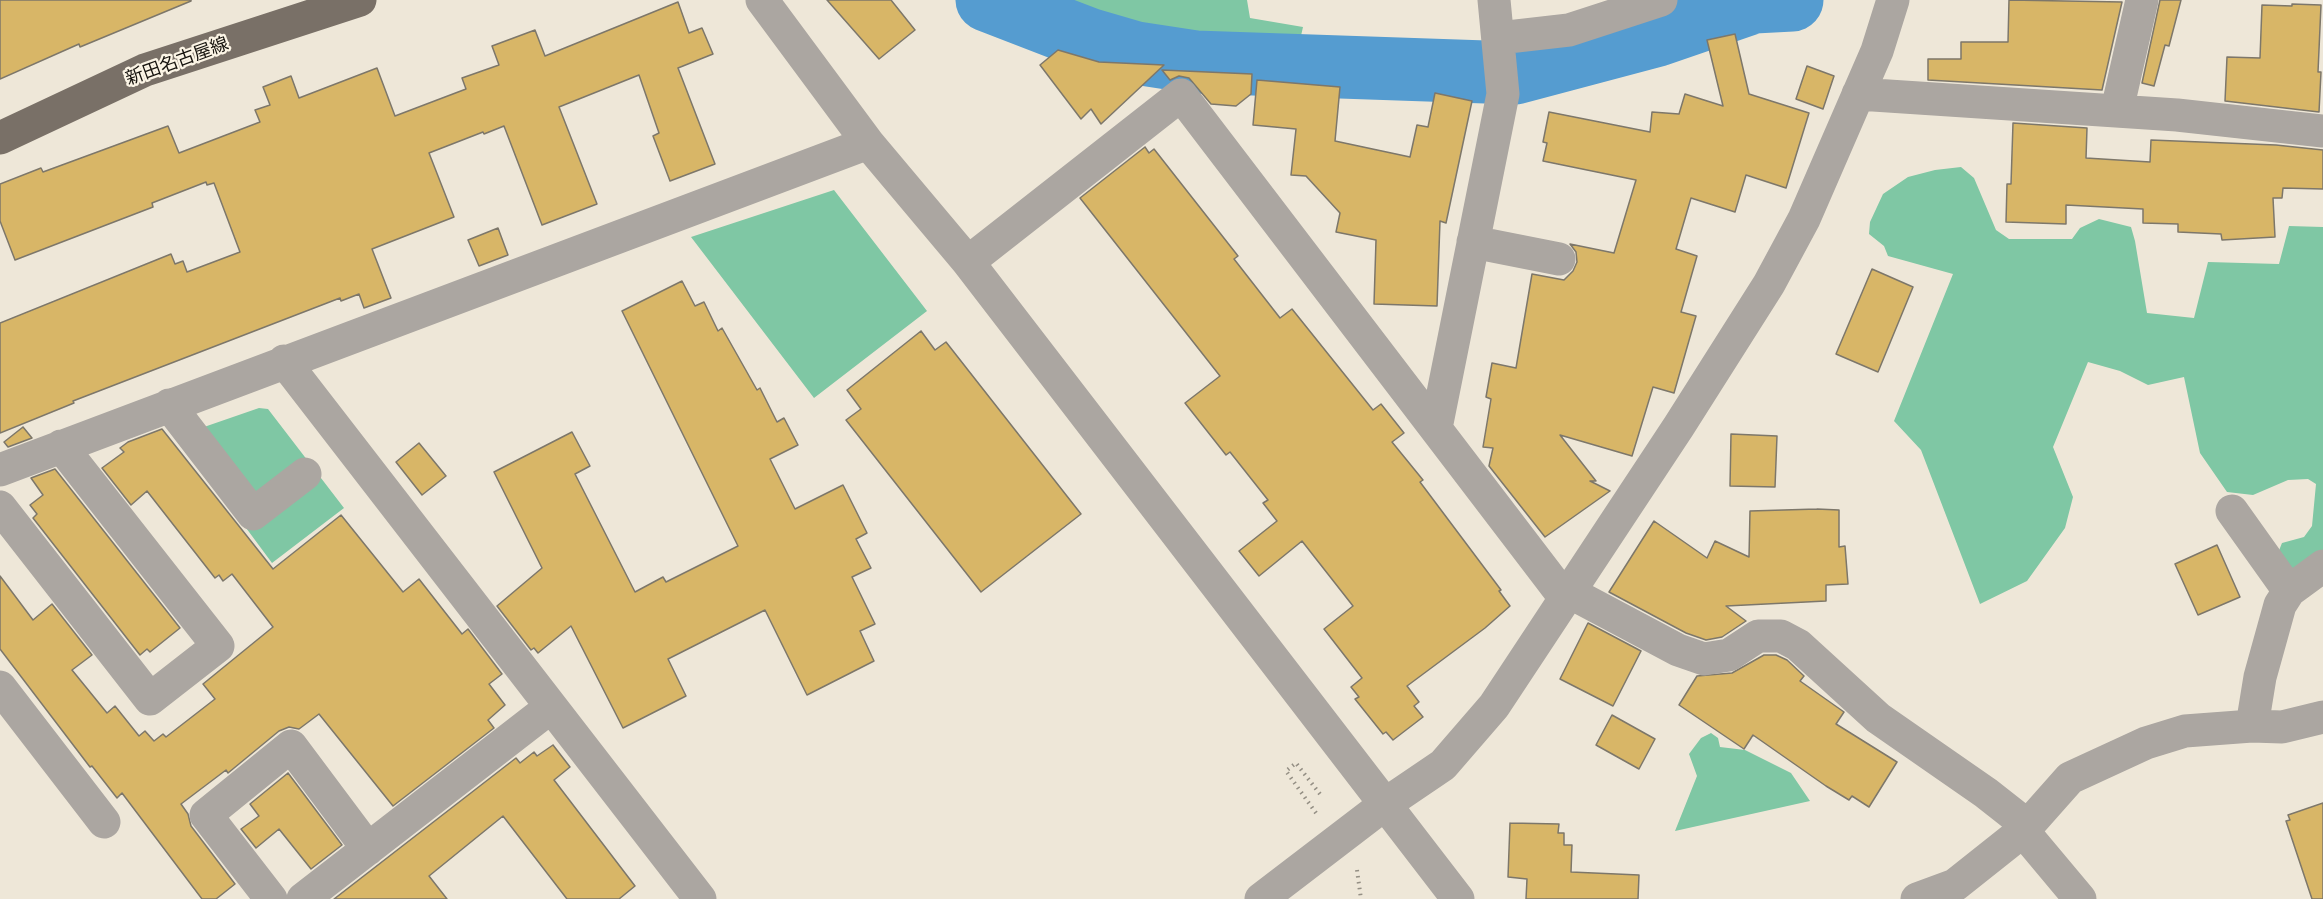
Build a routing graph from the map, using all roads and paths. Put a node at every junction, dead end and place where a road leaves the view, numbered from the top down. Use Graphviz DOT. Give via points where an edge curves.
graph roads {
  1 [pos="360,0"];
  2 [pos="762,0"];
  3 [pos="1494,0"];
  4 [pos="1661,0"];
  5 [pos="1893,0"];
  6 [pos="2142,0"];
  7 [pos="1500,44"];
  8 [pos="1858,94"];
  9 [pos="2117,110"];
  10 [pos="2323,130"];
  11 [pos="0,138"];
  12 [pos="868,142"];
  13 [pos="1473,242"];
  14 [pos="1559,259"];
  15 [pos="968,262"];
  16 [pos="284,361"];
  17 [pos="169,405"];
  18 [pos="1436,428"];
  19 [pos="61,446"];
  20 [pos="0,470"];
  21 [pos="305,474"];
  22 [pos="0,507"];
  23 [pos="2232,511"];
  24 [pos="2323,566"];
  25 [pos="2289,591"];
  26 [pos="1567,595"];
  27 [pos="0,687"];
  28 [pos="551,707"];
  29 [pos="2323,717"];
  30 [pos="2252,726"];
  31 [pos="1320,794"];
  32 [pos="1305,796"];
  33 [pos="1384,805"];
  34 [pos="104,822"];
  35 [pos="2025,829"];
  36 [pos="368,849"];
  37 [pos="272,899"];
  38 [pos="303,899"];
  39 [pos="699,899"];
  40 [pos="1261,899"];
  41 [pos="1458,899"];
  42 [pos="1917,899"];
  43 [pos="2080,899"];
  1 -- 11 [label="main road, 新田名古屋線" via="145,70"];
  2 -- 12 [label="street"];
  3 -- 7 [label="street"];
  4 -- 7 [label="street" via="1569,30"];
  5 -- 8 [label="street"];
  6 -- 9 [label="street"];
  7 -- 13 [label="street" via="1503,92"];
  8 -- 9 [label="street"];
  8 -- 26 [label="street" via="1804,219 1769,284"];
  9 -- 10 [label="street"];
  12 -- 15 [label="street"];
  12 -- 16 [label="street"];
  13 -- 14 [label="street"];
  13 -- 18 [label="street"];
  15 -- 18 [label="street" via="1181,95"];
  15 -- 33 [label="street"];
  16 -- 17 [label="street"];
  16 -- 28 [label="street"];
  17 -- 19 [label="street"];
  17 -- 21 [label="street" via="253,514"];
  18 -- 26 [label="street"];
  19 -- 20 [label="street"];
  19 -- 22 [label="street" via="218,646 150,699"];
  23 -- 25 [label="street"];
  24 -- 25 [label="street"];
  25 -- 30 [label="street" via="2272,629"];
  26 -- 33 [label="street" via="1494,706 1443,765"];
  26 -- 35 [label="street" via="1704,659 1729,655 1758,636 1782,636 1798,645 1878,718 1986,793"];
  27 -- 34 [label="street"];
  28 -- 36 [label="street"];
  28 -- 39 [label="street"];
  29 -- 30 [label="street" via="2282,727"];
  30 -- 35 [label="street" via="2185,731 2146,743 2070,778"];
  31 -- 32 [label="path" via="1296,763 1286,771"];
  33 -- 40 [label="street"];
  33 -- 41 [label="street"];
  35 -- 42 [label="street" via="1955,885"];
  35 -- 43 [label="street"];
  36 -- 37 [label="street" via="291,746 206,814"];
  36 -- 38 [label="street"];
}
